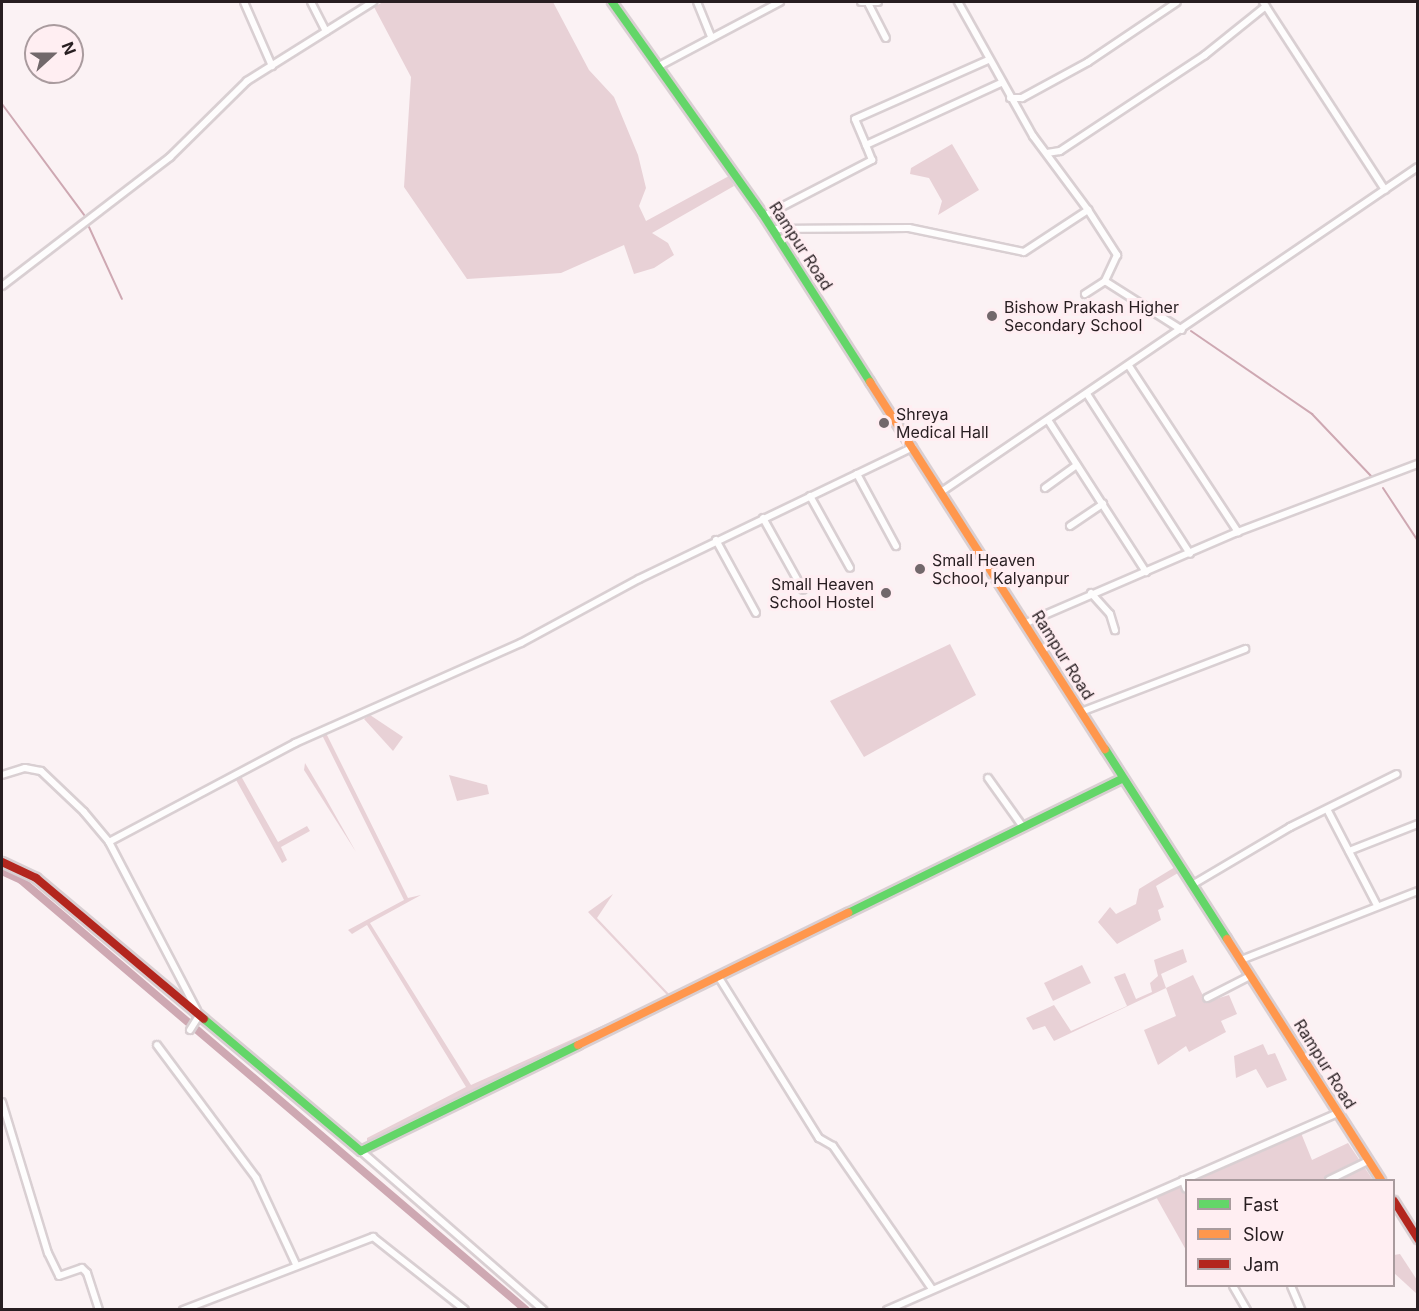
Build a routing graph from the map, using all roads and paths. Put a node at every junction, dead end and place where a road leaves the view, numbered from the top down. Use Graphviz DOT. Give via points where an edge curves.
graph roads {
  1 [pos="244,2"];
  2 [pos="311,2"];
  3 [pos="374,2"];
  4 [pos="612,2"];
  5 [pos="697,2"];
  6 [pos="780,2"];
  7 [pos="861,2"];
  8 [pos="878,2"];
  9 [pos="958,2"];
  10 [pos="1177,2"];
  11 [pos="1264,4"];
  12 [pos="869,5"];
  13 [pos="326,31"];
  14 [pos="711,37"];
  15 [pos="886,38"];
  16 [pos="988,60"];
  17 [pos="272,66"];
  18 [pos="659,66"];
  19 [pos="1001,83"];
  20 [pos="1010,98"];
  21 [pos="866,145"];
  22 [pos="1062,150"];
  23 [pos="1046,153"];
  24 [pos="1418,167"];
  25 [pos="1060,170"];
  26 [pos="1385,190"];
  27 [pos="1088,210"];
  28 [pos="764,216"];
  29 [pos="772,229"];
  30 [pos="1105,281"];
  31 [pos="2,286"];
  32 [pos="1085,294"];
  33 [pos="1182,330"];
  34 [pos="1130,366"];
  35 [pos="1088,394"];
  36 [pos="1048,420"];
  37 [pos="913,447"];
  38 [pos="1418,464"];
  39 [pos="1077,465"];
  40 [pos="857,474"];
  41 [pos="1045,488"];
  42 [pos="941,492"];
  43 [pos="810,496"];
  44 [pos="1103,504"];
  45 [pos="763,518"];
  46 [pos="1070,526"];
  47 [pos="1238,532"];
  48 [pos="716,540"];
  49 [pos="896,546"];
  50 [pos="1190,554"];
  51 [pos="850,568"];
  52 [pos="1146,572"];
  53 [pos="802,590"];
  54 [pos="1091,593"];
  55 [pos="756,613"];
  56 [pos="1026,623"];
  57 [pos="1115,630"];
  58 [pos="1245,649"];
  59 [pos="1081,712"];
  60 [pos="1397,774"];
  61 [pos="2,775"];
  62 [pos="988,778"];
  63 [pos="1123,778"];
  64 [pos="1328,811"];
  65 [pos="1418,824"];
  66 [pos="1023,827"];
  67 [pos="109,842"];
  68 [pos="1350,851"];
  69 [pos="2,862"];
  70 [pos="1192,885"];
  71 [pos="1418,891"];
  72 [pos="1377,905"];
  73 [pos="1241,960"];
  74 [pos="718,976"];
  75 [pos="1250,976"];
  76 [pos="1207,998"];
  77 [pos="199,1017"];
  78 [pos="190,1030"];
  79 [pos="157,1045"];
  80 [pos="2,1102"];
  81 [pos="1338,1113"];
  82 [pos="361,1151"];
  83 [pos="1368,1161"];
  84 [pos="1185,1179"];
  85 [pos="1331,1179"];
  86 [pos="1380,1179"];
  87 [pos="1183,1180"];
  88 [pos="1185,1186"];
  89 [pos="1395,1203"];
  90 [pos="1418,1239"];
  91 [pos="296,1264"];
  92 [pos="1234,1287"];
  93 [pos="1290,1287"];
  94 [pos="932,1290"];
  95 [pos="99,1310"];
  96 [pos="183,1310"];
  97 [pos="465,1310"];
  98 [pos="543,1310"];
  99 [pos="887,1310"];
  100 [pos="1248,1310"];
  101 [pos="1301,1310"];
  1 -- 17 [label="street"];
  2 -- 13 [label="street"];
  3 -- 13 [label="street"];
  4 -- 18 [label="main road, Rampur Road"];
  5 -- 14 [label="street"];
  6 -- 14 [label="street"];
  7 -- 12 [label="street"];
  8 -- 12 [label="street"];
  9 -- 16 [label="street"];
  10 -- 20 [label="street" via="1088,62 1022,98"];
  11 -- 22 [label="street" via="1205,55"];
  11 -- 26 [label="street"];
  12 -- 15 [label="street"];
  13 -- 17 [label="street"];
  14 -- 18 [label="street"];
  16 -- 19 [label="street"];
  16 -- 21 [label="street" via="855,119"];
  17 -- 31 [label="street" via="247,81 170,157"];
  18 -- 28 [label="main road, Rampur Road"];
  19 -- 20 [label="street"];
  19 -- 21 [label="street"];
  20 -- 23 [label="street"];
  21 -- 28 [label="street" via="872,160"];
  22 -- 23 [label="street"];
  22 -- 25 [label="street"];
  23 -- 25 [label="street"];
  24 -- 26 [label="street"];
  25 -- 27 [label="street"];
  26 -- 33 [label="street"];
  27 -- 29 [label="street" via="1024,252 909,228"];
  27 -- 30 [label="street" via="1117,255"];
  28 -- 29 [label="main road, Rampur Road"];
  29 -- 37 [label="main road, Rampur Road"];
  30 -- 32 [label="street"];
  30 -- 33 [label="street"];
  33 -- 34 [label="street"];
  34 -- 35 [label="street"];
  34 -- 47 [label="street"];
  35 -- 36 [label="street"];
  35 -- 50 [label="street"];
  36 -- 39 [label="street"];
  36 -- 42 [label="street"];
  37 -- 40 [label="street"];
  37 -- 42 [label="main road, Rampur Road"];
  38 -- 47 [label="street"];
  39 -- 41 [label="street"];
  39 -- 44 [label="street"];
  40 -- 43 [label="street"];
  40 -- 49 [label="street"];
  42 -- 56 [label="main road, Rampur Road"];
  43 -- 45 [label="street"];
  43 -- 51 [label="street"];
  44 -- 46 [label="street"];
  44 -- 52 [label="street"];
  45 -- 48 [label="street"];
  45 -- 53 [label="street"];
  47 -- 50 [label="street"];
  48 -- 55 [label="street"];
  48 -- 67 [label="street" via="521,643 295,743"];
  50 -- 52 [label="street"];
  52 -- 54 [label="street"];
  54 -- 56 [label="street"];
  54 -- 57 [label="street" via="1110,614"];
  56 -- 59 [label="main road, Rampur Road"];
  58 -- 59 [label="street"];
  59 -- 63 [label="main road, Rampur Road"];
  60 -- 64 [label="street"];
  61 -- 67 [label="street" via="25,768 41,771"];
  62 -- 66 [label="street"];
  63 -- 66 [label="main road"];
  63 -- 70 [label="main road, Rampur Road"];
  64 -- 68 [label="street"];
  64 -- 70 [label="street"];
  65 -- 68 [label="street"];
  66 -- 74 [label="main road"];
  67 -- 77 [label="street"];
  68 -- 72 [label="street"];
  69 -- 77 [label="main road" via="36,878"];
  70 -- 73 [label="main road, Rampur Road"];
  71 -- 72 [label="street"];
  72 -- 73 [label="street"];
  73 -- 75 [label="main road, Rampur Road"];
  74 -- 82 [label="main road"];
  74 -- 94 [label="street" via="819,1138 833,1146"];
  75 -- 76 [label="street"];
  75 -- 81 [label="main road, Rampur Road"];
  77 -- 78 [label="street"];
  77 -- 82 [label="main road"];
  79 -- 91 [label="street" via="256,1178"];
  80 -- 95 [label="street" via="48,1253 59,1276 82,1268 87,1273"];
  81 -- 83 [label="main road, Rampur Road"];
  81 -- 84 [label="street"];
  82 -- 98 [label="street"];
  83 -- 85 [label="street"];
  83 -- 86 [label="main road, Rampur Road"];
  87 -- 88 [label="street"];
  87 -- 94 [label="street"];
  89 -- 90 [label="main road"];
  91 -- 96 [label="street"];
  91 -- 97 [label="street" via="373,1237"];
  92 -- 100 [label="street"];
  93 -- 101 [label="street"];
  94 -- 99 [label="street"];
}
